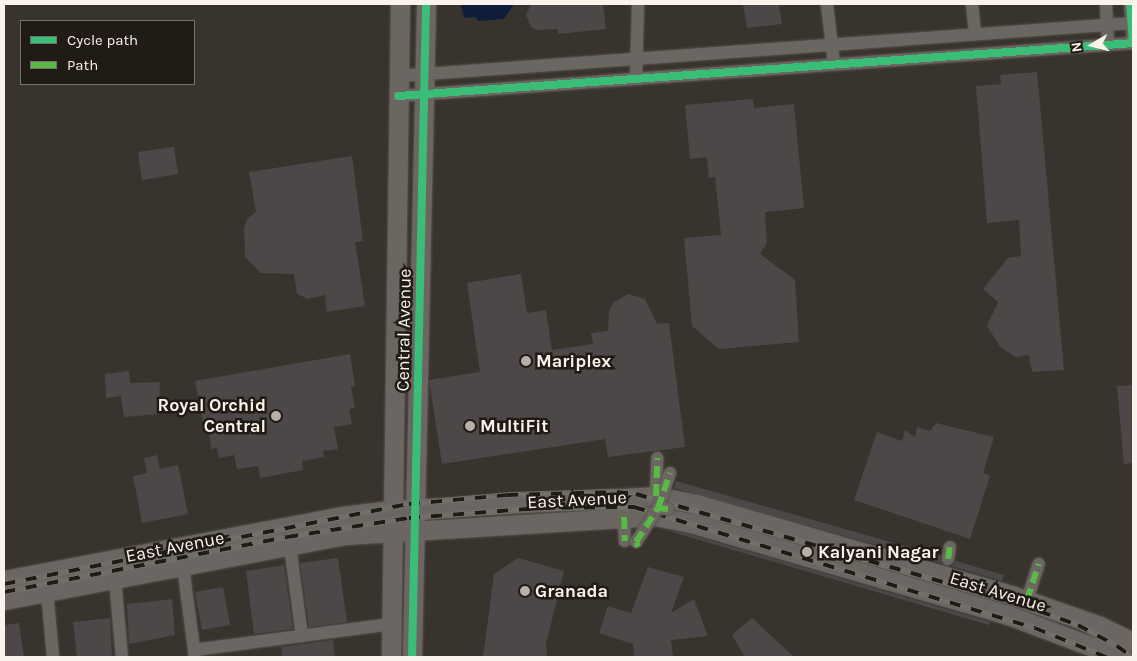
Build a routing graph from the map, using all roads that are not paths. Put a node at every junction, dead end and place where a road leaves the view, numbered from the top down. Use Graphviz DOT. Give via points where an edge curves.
graph roads {
  1 [pos="400,4"];
  2 [pos="426,4"];
  3 [pos="638,4"];
  4 [pos="827,4"];
  5 [pos="972,4"];
  6 [pos="1106,4"];
  7 [pos="1130,4"];
  8 [pos="1132,23"];
  9 [pos="1107,25"];
  10 [pos="975,34"];
  11 [pos="1133,43"];
  12 [pos="832,44"];
  13 [pos="1108,45"];
  14 [pos="636,59"];
  15 [pos="834,64"];
  16 [pos="426,75"];
  17 [pos="398,76"];
  18 [pos="636,79"];
  19 [pos="425,95"];
  20 [pos="398,96"];
  21 [pos="659,468"];
  22 [pos="661,504"];
  23 [pos="391,510"];
  24 [pos="415,510"];
  25 [pos="624,517"];
  26 [pos="415,530"];
  27 [pos="392,531"];
  28 [pos="625,541"];
  29 [pos="290,546"];
  30 [pos="638,547"];
  31 [pos="1039,564"];
  32 [pos="183,566"];
  33 [pos="114,578"];
  34 [pos="4,580"];
  35 [pos="47,592"];
  36 [pos="4,600"];
  37 [pos="1027,600"];
  38 [pos="391,624"];
  39 [pos="302,636"];
  40 [pos="1133,642"];
  41 [pos="194,654"];
  42 [pos="53,657"];
  43 [pos="122,657"];
  44 [pos="391,657"];
  45 [pos="412,657"];
  46 [pos="1120,657"];
  1 -- 17 [label="main road, Central Avenue"];
  2 -- 16 [label="main road, Central Avenue"];
  3 -- 14 [label="street"];
  4 -- 12 [label="street"];
  5 -- 10 [label="street"];
  6 -- 9 [label="street"];
  7 -- 8 [label="street"];
  8 -- 9 [label="street"];
  8 -- 11 [label="street"];
  9 -- 10 [label="street"];
  9 -- 13 [label="street"];
  10 -- 12 [label="street"];
  11 -- 13 [label="street"];
  12 -- 14 [label="street"];
  12 -- 15 [label="street"];
  13 -- 15 [label="street"];
  14 -- 16 [label="street"];
  14 -- 18 [label="street"];
  15 -- 18 [label="street"];
  16 -- 17 [label="street"];
  16 -- 19 [label="main road, Central Avenue"];
  17 -- 20 [label="main road, Central Avenue"];
  18 -- 19 [label="street"];
  19 -- 20 [label="street"];
  19 -- 24 [label="main road, Central Avenue"];
  20 -- 23 [label="main road, Central Avenue"];
  21 -- 22 [label="street, bridge"];
  22 -- 24 [label="main road, East Avenue"];
  22 -- 30 [label="street, bridge" via="636,542"];
  22 -- 37 [label="main road, East Avenue" via="696,504"];
  23 -- 24 [label="main road, East Avenue"];
  23 -- 27 [label="main road, Central Avenue"];
  23 -- 34 [label="main road, East Avenue" via="342,516"];
  24 -- 26 [label="main road, Central Avenue"];
  25 -- 26 [label="main road, East Avenue"];
  25 -- 28 [label="street"];
  25 -- 46 [label="main road, East Avenue" via="655,516 691,523 1008,615 1083,640"];
  26 -- 27 [label="main road, East Avenue"];
  26 -- 45 [label="main road, Central Avenue"];
  27 -- 29 [label="main road, East Avenue" via="345,535"];
  27 -- 38 [label="main road, Central Avenue"];
  29 -- 32 [label="main road, East Avenue"];
  29 -- 39 [label="street"];
  31 -- 37 [label="street"];
  32 -- 33 [label="main road, East Avenue"];
  32 -- 41 [label="street"];
  33 -- 35 [label="main road, East Avenue"];
  33 -- 43 [label="street"];
  35 -- 36 [label="main road, East Avenue"];
  35 -- 42 [label="street"];
  37 -- 40 [label="main road, East Avenue" via="1100,626"];
  38 -- 39 [label="street"];
  38 -- 44 [label="main road, Central Avenue"];
  39 -- 41 [label="street"];
}
